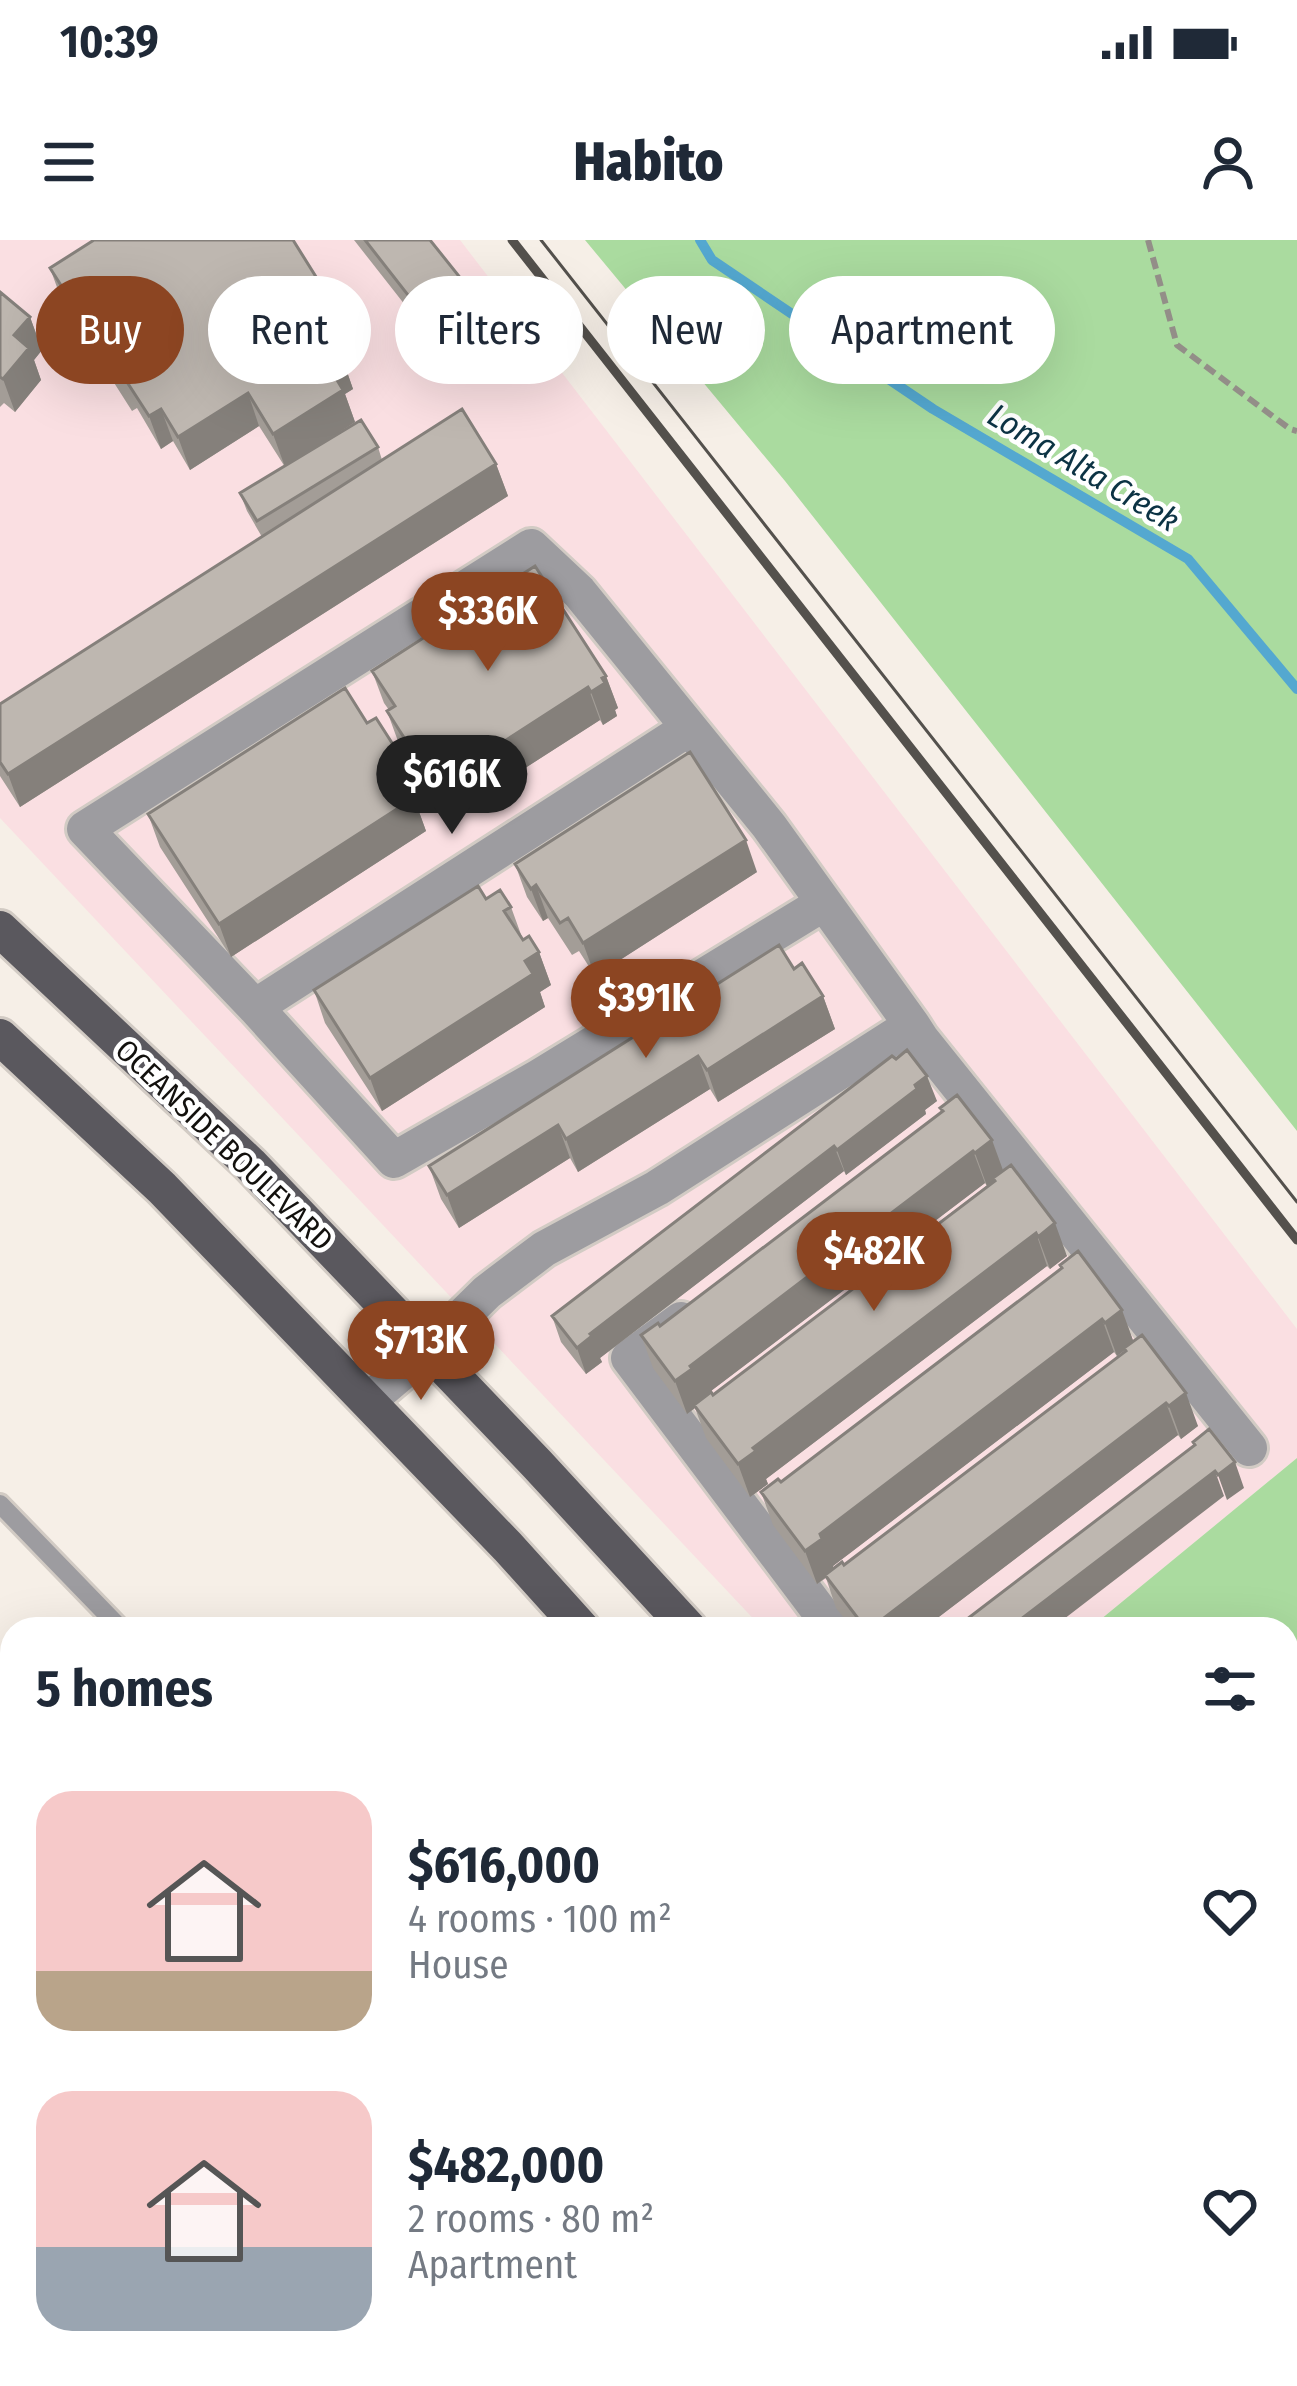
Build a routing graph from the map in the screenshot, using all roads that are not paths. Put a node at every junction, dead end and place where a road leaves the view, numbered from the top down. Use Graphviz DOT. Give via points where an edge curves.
graph roads {
  1 [pos="689,728"];
  2 [pos="824,903"];
  3 [pos="0,929"];
  4 [pos="255,1007"];
  5 [pos="912,1025"];
  6 [pos="0,1036"];
  7 [pos="706,1302"];
  8 [pos="428,1350"];
  9 [pos="368,1401"];
  10 [pos="1231,1439"];
  11 [pos="0,1504"];
  12 [pos="826,1607"];
  13 [pos="110,1617"];
  14 [pos="571,1617"];
  15 [pos="678,1617"];
  1 -- 2 [label="street"];
  1 -- 4 [label="street"];
  1 -- 4 [label="street" via="579,592 531,547 85,829"];
  2 -- 4 [label="street" via="394,1160"];
  2 -- 5 [label="street"];
  3 -- 8 [label="main road, OCEANSIDE BOULEVARD" via="250,1164"];
  5 -- 8 [label="street" via="657,1188 544,1249"];
  5 -- 10 [label="street" via="964,1110"];
  6 -- 9 [label="main road" via="155,1181"];
  7 -- 12 [label="street" via="629,1358 698,1429"];
  8 -- 9 [label="street"];
  8 -- 15 [label="main road, OCEANSIDE BOULEVARD"];
  9 -- 14 [label="main road"];
  11 -- 13 [label="lane"];
}
